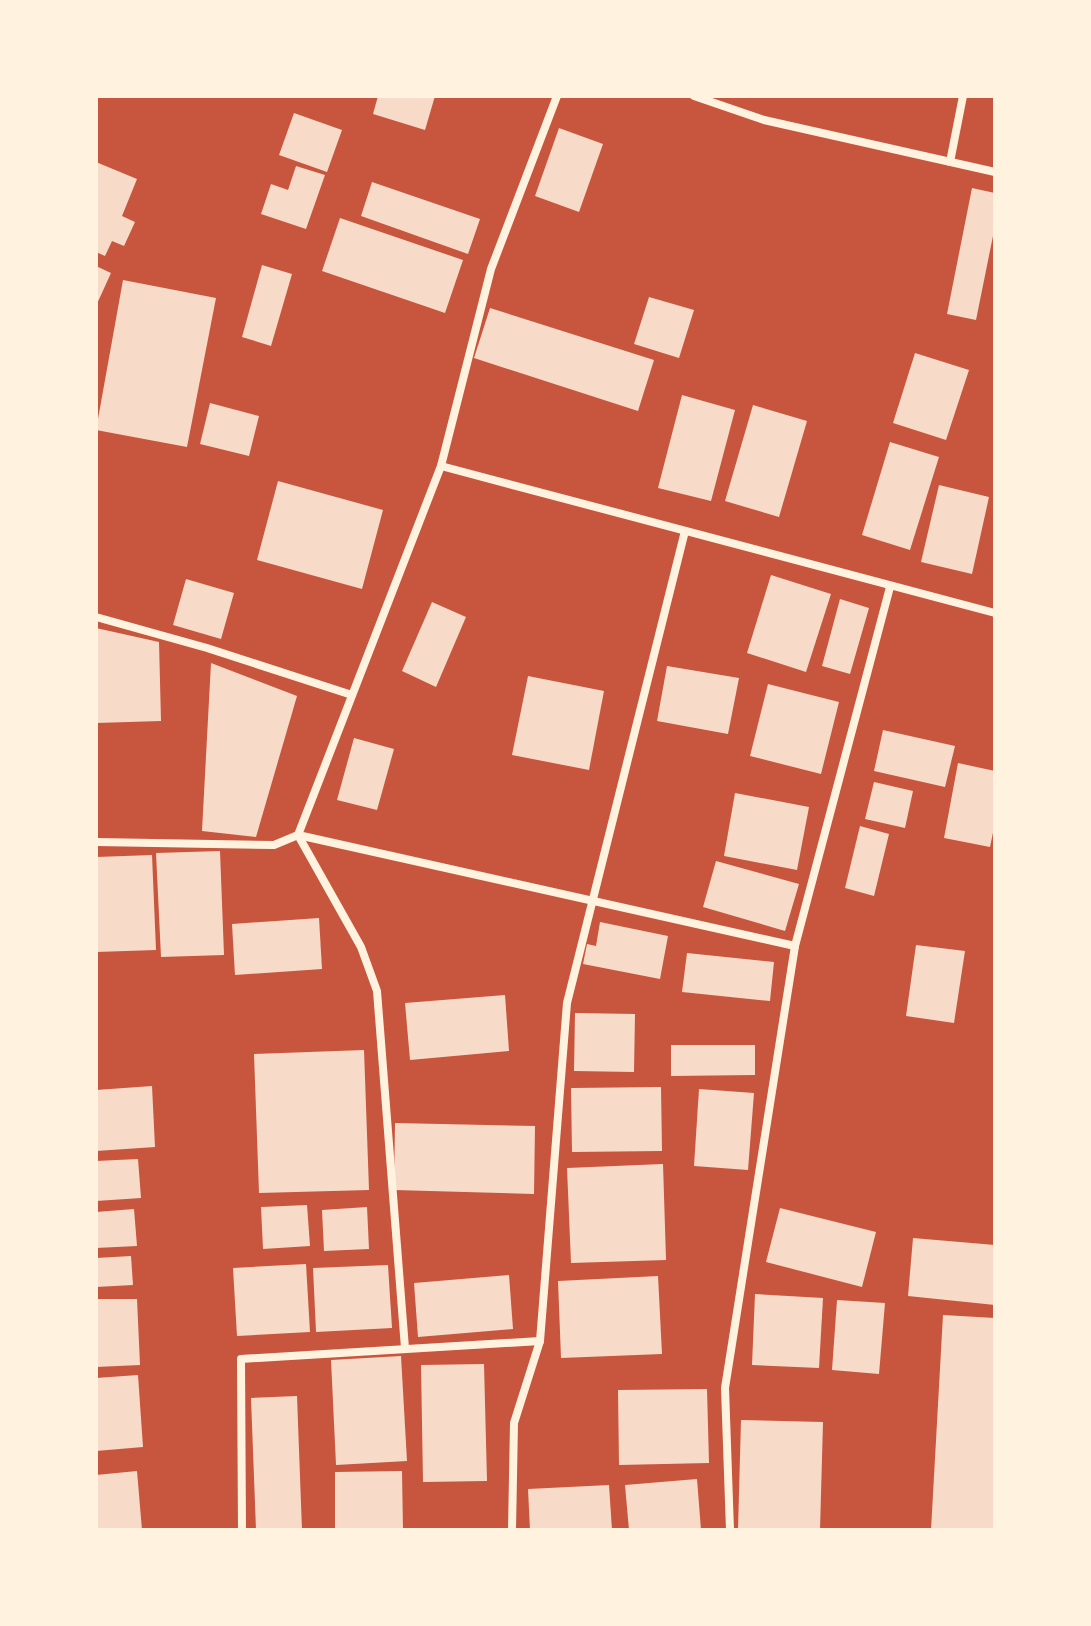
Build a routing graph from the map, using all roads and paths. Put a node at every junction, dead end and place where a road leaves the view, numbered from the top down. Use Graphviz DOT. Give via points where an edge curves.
graph roads {
  1 [pos="557,96"];
  2 [pos="694,96"];
  3 [pos="963,96"];
  4 [pos="950,162"];
  5 [pos="995,172"];
  6 [pos="441,466"];
  7 [pos="685,531"];
  8 [pos="890,587"];
  9 [pos="995,613"];
  10 [pos="96,617"];
  11 [pos="352,695"];
  12 [pos="298,835"];
  13 [pos="96,842"];
  14 [pos="592,902"];
  15 [pos="795,946"];
  16 [pos="540,1341"];
  17 [pos="405,1348"];
  18 [pos="242,1530"];
  19 [pos="512,1530"];
  20 [pos="730,1530"];
  1 -- 6 [label="street" via="491,269"];
  2 -- 4 [label="street" via="764,120"];
  3 -- 4 [label="street"];
  4 -- 5 [label="street"];
  6 -- 7 [label="street"];
  6 -- 11 [label="street"];
  7 -- 8 [label="street"];
  7 -- 14 [label="street"];
  8 -- 9 [label="street"];
  8 -- 15 [label="street"];
  10 -- 11 [label="street"];
  11 -- 12 [label="street"];
  12 -- 13 [label="street" via="274,845"];
  12 -- 14 [label="street"];
  12 -- 17 [label="street" via="361,947 377,991"];
  14 -- 15 [label="street"];
  14 -- 16 [label="street" via="567,1003"];
  15 -- 20 [label="street" via="725,1388"];
  16 -- 17 [label="street"];
  16 -- 19 [label="street" via="514,1423"];
  17 -- 18 [label="street" via="241,1359"];
}
